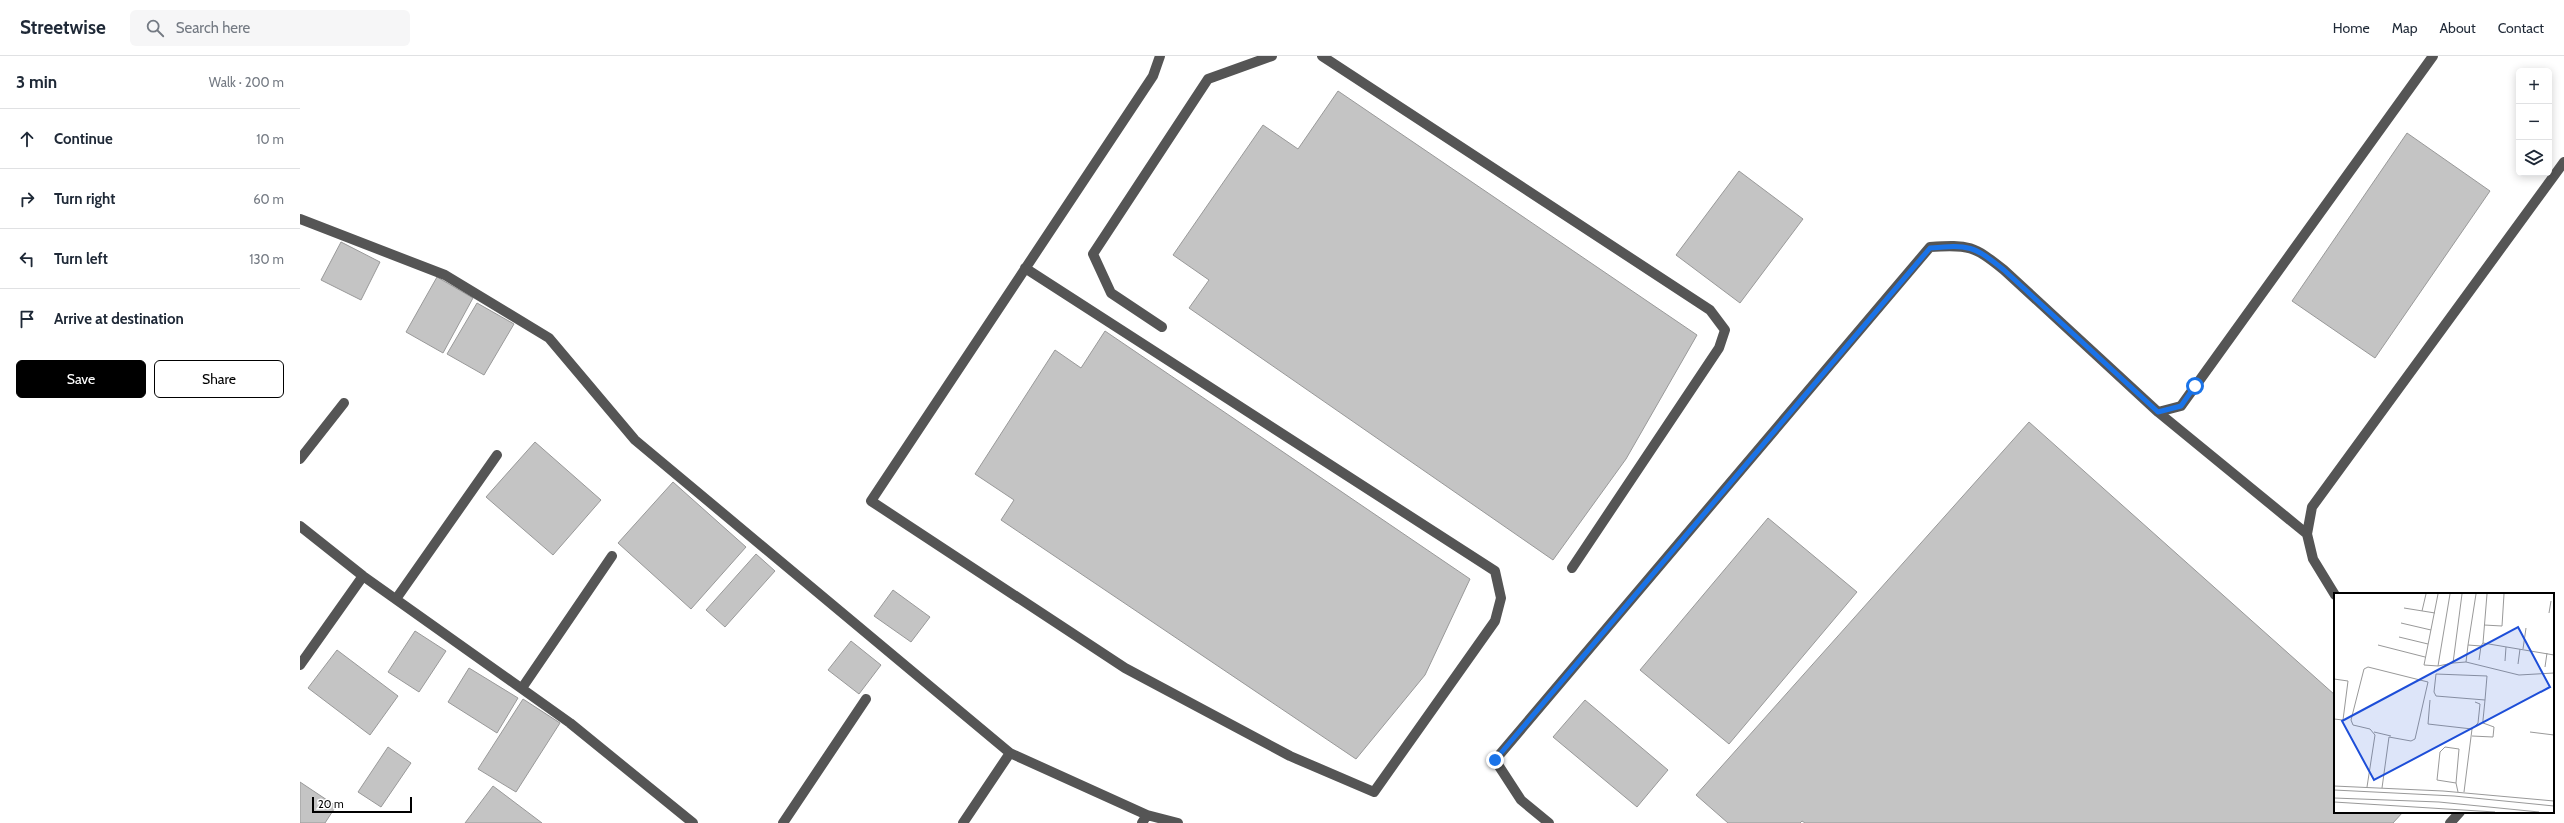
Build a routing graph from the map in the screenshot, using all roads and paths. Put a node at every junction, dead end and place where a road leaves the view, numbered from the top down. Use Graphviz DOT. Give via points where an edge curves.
graph roads {
  1 [pos="1160,56"];
  2 [pos="1272,56"];
  3 [pos="1322,56"];
  4 [pos="2433,56"];
  5 [pos="2564,162"];
  6 [pos="300,219"];
  7 [pos="1025,268"];
  8 [pos="1162,327"];
  9 [pos="344,403"];
  10 [pos="2158,412"];
  11 [pos="497,456"];
  12 [pos="300,459"];
  13 [pos="300,526"];
  14 [pos="2307,534"];
  15 [pos="612,556"];
  16 [pos="1572,568"];
  17 [pos="363,576"];
  18 [pos="2334,593"];
  19 [pos="396,599"];
  20 [pos="300,665"];
  21 [pos="522,688"];
  22 [pos="866,699"];
  23 [pos="1010,753"];
  24 [pos="2459,813"];
  25 [pos="1144,819"];
  26 [pos="693,823"];
  27 [pos="783,823"];
  28 [pos="963,823"];
  29 [pos="1178,823"];
  30 [pos="1549,823"];
  31 [pos="2450,823"];
  1 -- 7 [label="street" via="1153,76"];
  2 -- 8 [label="street" via="1208,79 1093,254 1111,293"];
  3 -- 16 [label="street" via="1710,310 1725,330 1719,348"];
  4 -- 10 [label="street" via="2181,406"];
  5 -- 14 [label="street" via="2335,473 2312,507"];
  6 -- 23 [label="street" via="445,275 549,338 635,440"];
  7 -- 7 [label="street" via="1495,571 1501,598 1494,621 1374,792 1290,756 1125,668 871,501"];
  9 -- 12 [label="street"];
  10 -- 14 [label="street"];
  10 -- 30 [label="street" via="2004,270 1980,251 1955,245 1930,248 1495,760 1521,800"];
  11 -- 19 [label="street"];
  13 -- 17 [label="street"];
  14 -- 18 [label="street" via="2314,559"];
  15 -- 21 [label="street"];
  17 -- 19 [label="street"];
  17 -- 20 [label="street"];
  19 -- 21 [label="street"];
  21 -- 26 [label="street" via="570,723"];
  22 -- 27 [label="street"];
  23 -- 25 [label="street"];
  23 -- 28 [label="street"];
  24 -- 31 [label="street"];
  25 -- 29 [label="street"];
}
